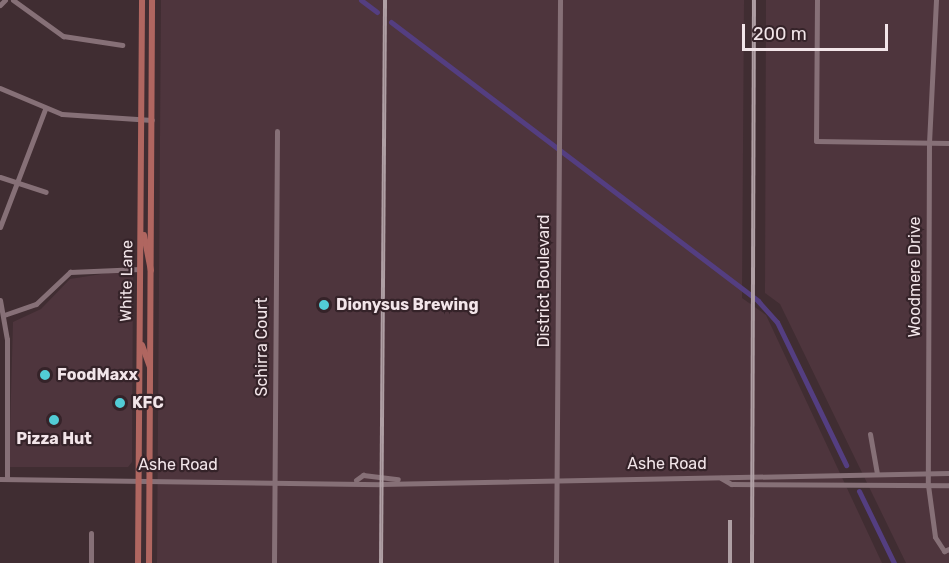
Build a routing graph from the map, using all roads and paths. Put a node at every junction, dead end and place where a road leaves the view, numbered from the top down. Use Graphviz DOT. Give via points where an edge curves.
graph roads {
  1 [pos="5,0"];
  2 [pos="13,0"];
  3 [pos="142,0"];
  4 [pos="153,0"];
  5 [pos="560,0"];
  6 [pos="817,0"];
  7 [pos="936,0"];
  8 [pos="0,5"];
  9 [pos="122,45"];
  10 [pos="0,88"];
  11 [pos="45,109"];
  12 [pos="152,120"];
  13 [pos="141,121"];
  14 [pos="277,131"];
  15 [pos="928,142"];
  16 [pos="949,142"];
  17 [pos="0,177"];
  18 [pos="20,184"];
  19 [pos="46,192"];
  20 [pos="0,226"];
  21 [pos="141,232"];
  22 [pos="140,269"];
  23 [pos="151,270"];
  24 [pos="0,300"];
  25 [pos="4,315"];
  26 [pos="150,319"];
  27 [pos="140,330"];
  28 [pos="150,367"];
  29 [pos="139,371"];
  30 [pos="0,382"];
  31 [pos="7,382"];
  32 [pos="149,405"];
  33 [pos="870,434"];
  34 [pos="877,473"];
  35 [pos="928,473"];
  36 [pos="949,473"];
  37 [pos="721,478"];
  38 [pos="0,479"];
  39 [pos="7,479"];
  40 [pos="138,479"];
  41 [pos="149,479"];
  42 [pos="275,479"];
  43 [pos="556,479"];
  44 [pos="928,484"];
  45 [pos="949,484"];
  46 [pos="91,533"];
  47 [pos="947,550"];
  48 [pos="91,563"];
  49 [pos="138,563"];
  50 [pos="149,563"];
  51 [pos="274,563"];
  52 [pos="556,563"];
  1 -- 8 [label="street"];
  2 -- 9 [label="street" via="63,36"];
  3 -- 13 [label="main road, White Lane"];
  4 -- 12 [label="main road, White Lane"];
  5 -- 43 [label="street, District Boulevard"];
  6 -- 15 [label="street" via="816,141"];
  7 -- 15 [label="street, Woodmere Drive"];
  10 -- 11 [label="street"];
  11 -- 13 [label="street" via="96,120"];
  11 -- 18 [label="street"];
  12 -- 13 [label="street"];
  12 -- 23 [label="main road, White Lane"];
  13 -- 21 [label="main road, White Lane"];
  14 -- 42 [label="street, Schirra Court"];
  15 -- 16 [label="street"];
  15 -- 35 [label="street, Woodmere Drive"];
  17 -- 18 [label="street"];
  18 -- 19 [label="street"];
  18 -- 20 [label="street"];
  21 -- 22 [label="main road, White Lane"];
  21 -- 23 [label="main road"];
  22 -- 25 [label="street" via="69,272 36,304"];
  22 -- 26 [label="main road"];
  22 -- 27 [label="main road, White Lane"];
  23 -- 26 [label="main road, White Lane"];
  24 -- 25 [label="street"];
  25 -- 31 [label="street"];
  26 -- 28 [label="main road, White Lane"];
  27 -- 28 [label="main road"];
  27 -- 29 [label="main road, White Lane"];
  28 -- 32 [label="main road, White Lane"];
  29 -- 32 [label="main road" via="145,376"];
  29 -- 40 [label="main road, White Lane"];
  30 -- 31 [label="street"];
  31 -- 39 [label="street"];
  32 -- 41 [label="main road, White Lane"];
  33 -- 34 [label="street"];
  34 -- 35 [label="street, Ashe Road"];
  34 -- 37 [label="street, Ashe Road"];
  35 -- 36 [label="street, Ashe Road"];
  35 -- 44 [label="street, Woodmere Drive"];
  37 -- 43 [label="street, Ashe Road"];
  37 -- 44 [label="street, Ashe Road" via="731,484"];
  38 -- 39 [label="street, Ashe Road"];
  39 -- 40 [label="street, Ashe Road"];
  40 -- 41 [label="street, Ashe Road"];
  40 -- 49 [label="main road, White Lane"];
  41 -- 42 [label="street, Ashe Road"];
  41 -- 50 [label="main road, White Lane"];
  42 -- 43 [label="street, Ashe Road"];
  42 -- 51 [label="street, Schirra Court"];
  43 -- 52 [label="street, District Boulevard"];
  44 -- 45 [label="street, Ashe Road"];
  44 -- 47 [label="street, Woodmere Drive" via="935,537"];
  46 -- 48 [label="street"];
}
